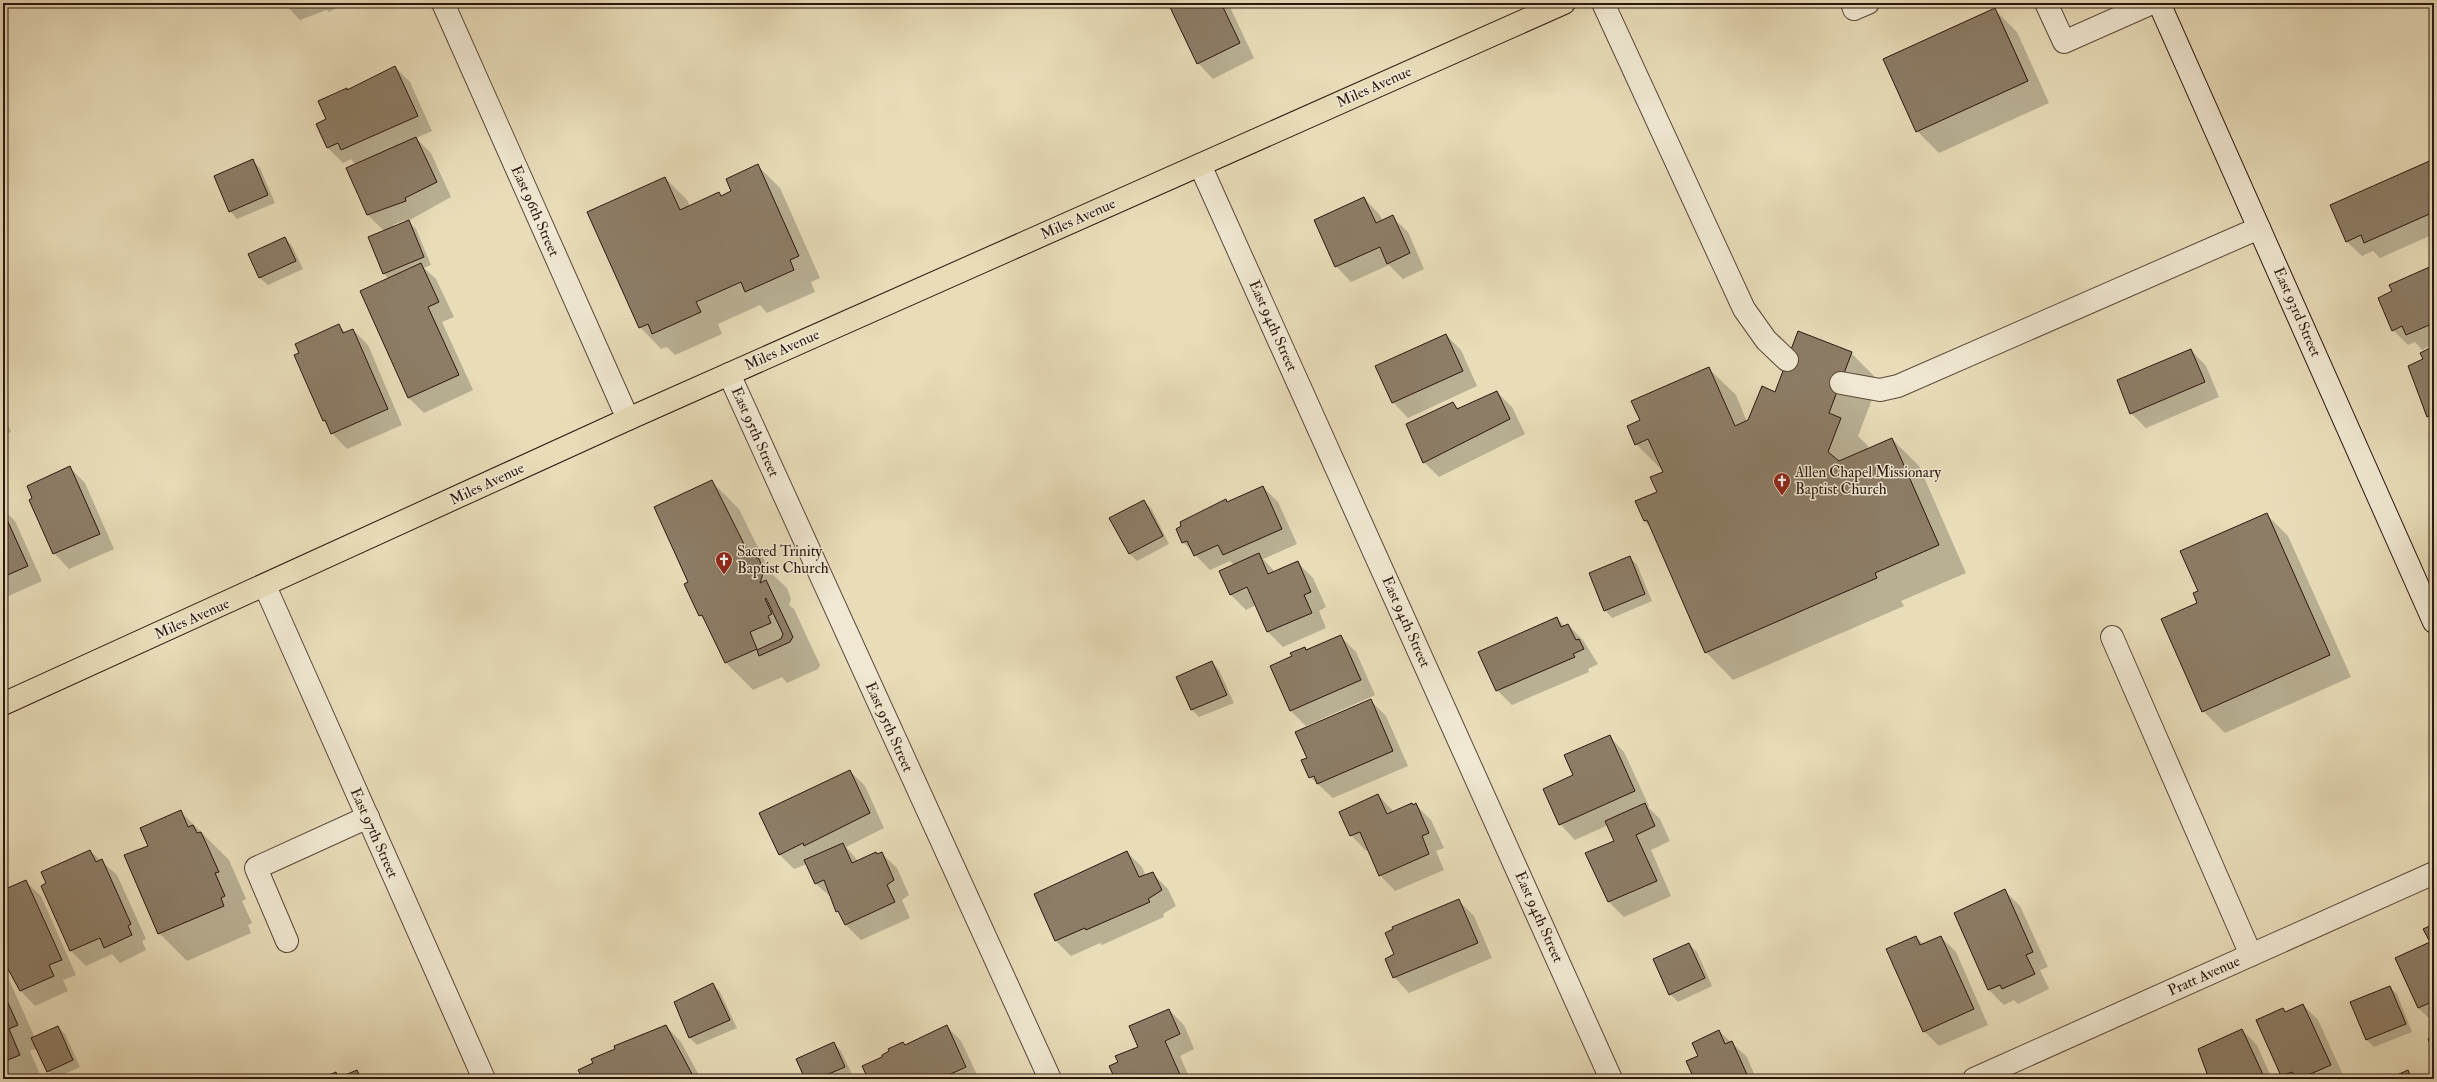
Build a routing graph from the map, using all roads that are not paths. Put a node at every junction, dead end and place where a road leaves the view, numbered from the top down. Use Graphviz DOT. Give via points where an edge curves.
graph roads {
  1 [pos="442,3"];
  2 [pos="1564,3"];
  3 [pos="1603,3"];
  4 [pos="1852,3"];
  5 [pos="1868,3"];
  6 [pos="2046,3"];
  7 [pos="2152,3"];
  8 [pos="2159,3"];
  9 [pos="1200,164"];
  10 [pos="2259,228"];
  11 [pos="1787,360"];
  12 [pos="729,374"];
  13 [pos="1841,383"];
  14 [pos="628,418"];
  15 [pos="265,586"];
  16 [pos="2434,622"];
  17 [pos="2112,637"];
  18 [pos="3,704"];
  19 [pos="368,817"];
  20 [pos="2434,873"];
  21 [pos="287,941"];
  22 [pos="2251,954"];
  23 [pos="484,1079"];
  24 [pos="1050,1079"];
  25 [pos="1611,1079"];
  26 [pos="1974,1079"];
  1 -- 14 [label="street, East 96th Street"];
  2 -- 9 [label="main road, Miles Avenue"];
  3 -- 11 [label="street" via="1744,309 1766,340"];
  4 -- 5 [label="street" via="1854,9"];
  6 -- 7 [label="street" via="2064,42"];
  8 -- 10 [label="street, East 93rd Street"];
  9 -- 12 [label="main road, Miles Avenue"];
  9 -- 25 [label="street, East 94th Street"];
  10 -- 13 [label="street" via="1898,386 1880,390"];
  10 -- 16 [label="street, East 93rd Street"];
  12 -- 14 [label="main road, Miles Avenue"];
  12 -- 24 [label="street, East 95th Street"];
  14 -- 15 [label="main road, Miles Avenue"];
  15 -- 18 [label="main road, Miles Avenue"];
  15 -- 19 [label="street, East 97th Street"];
  17 -- 22 [label="street"];
  19 -- 21 [label="street" via="256,868"];
  19 -- 23 [label="street, East 97th Street"];
  20 -- 22 [label="street, Pratt Avenue"];
  22 -- 26 [label="street, Pratt Avenue"];
}
